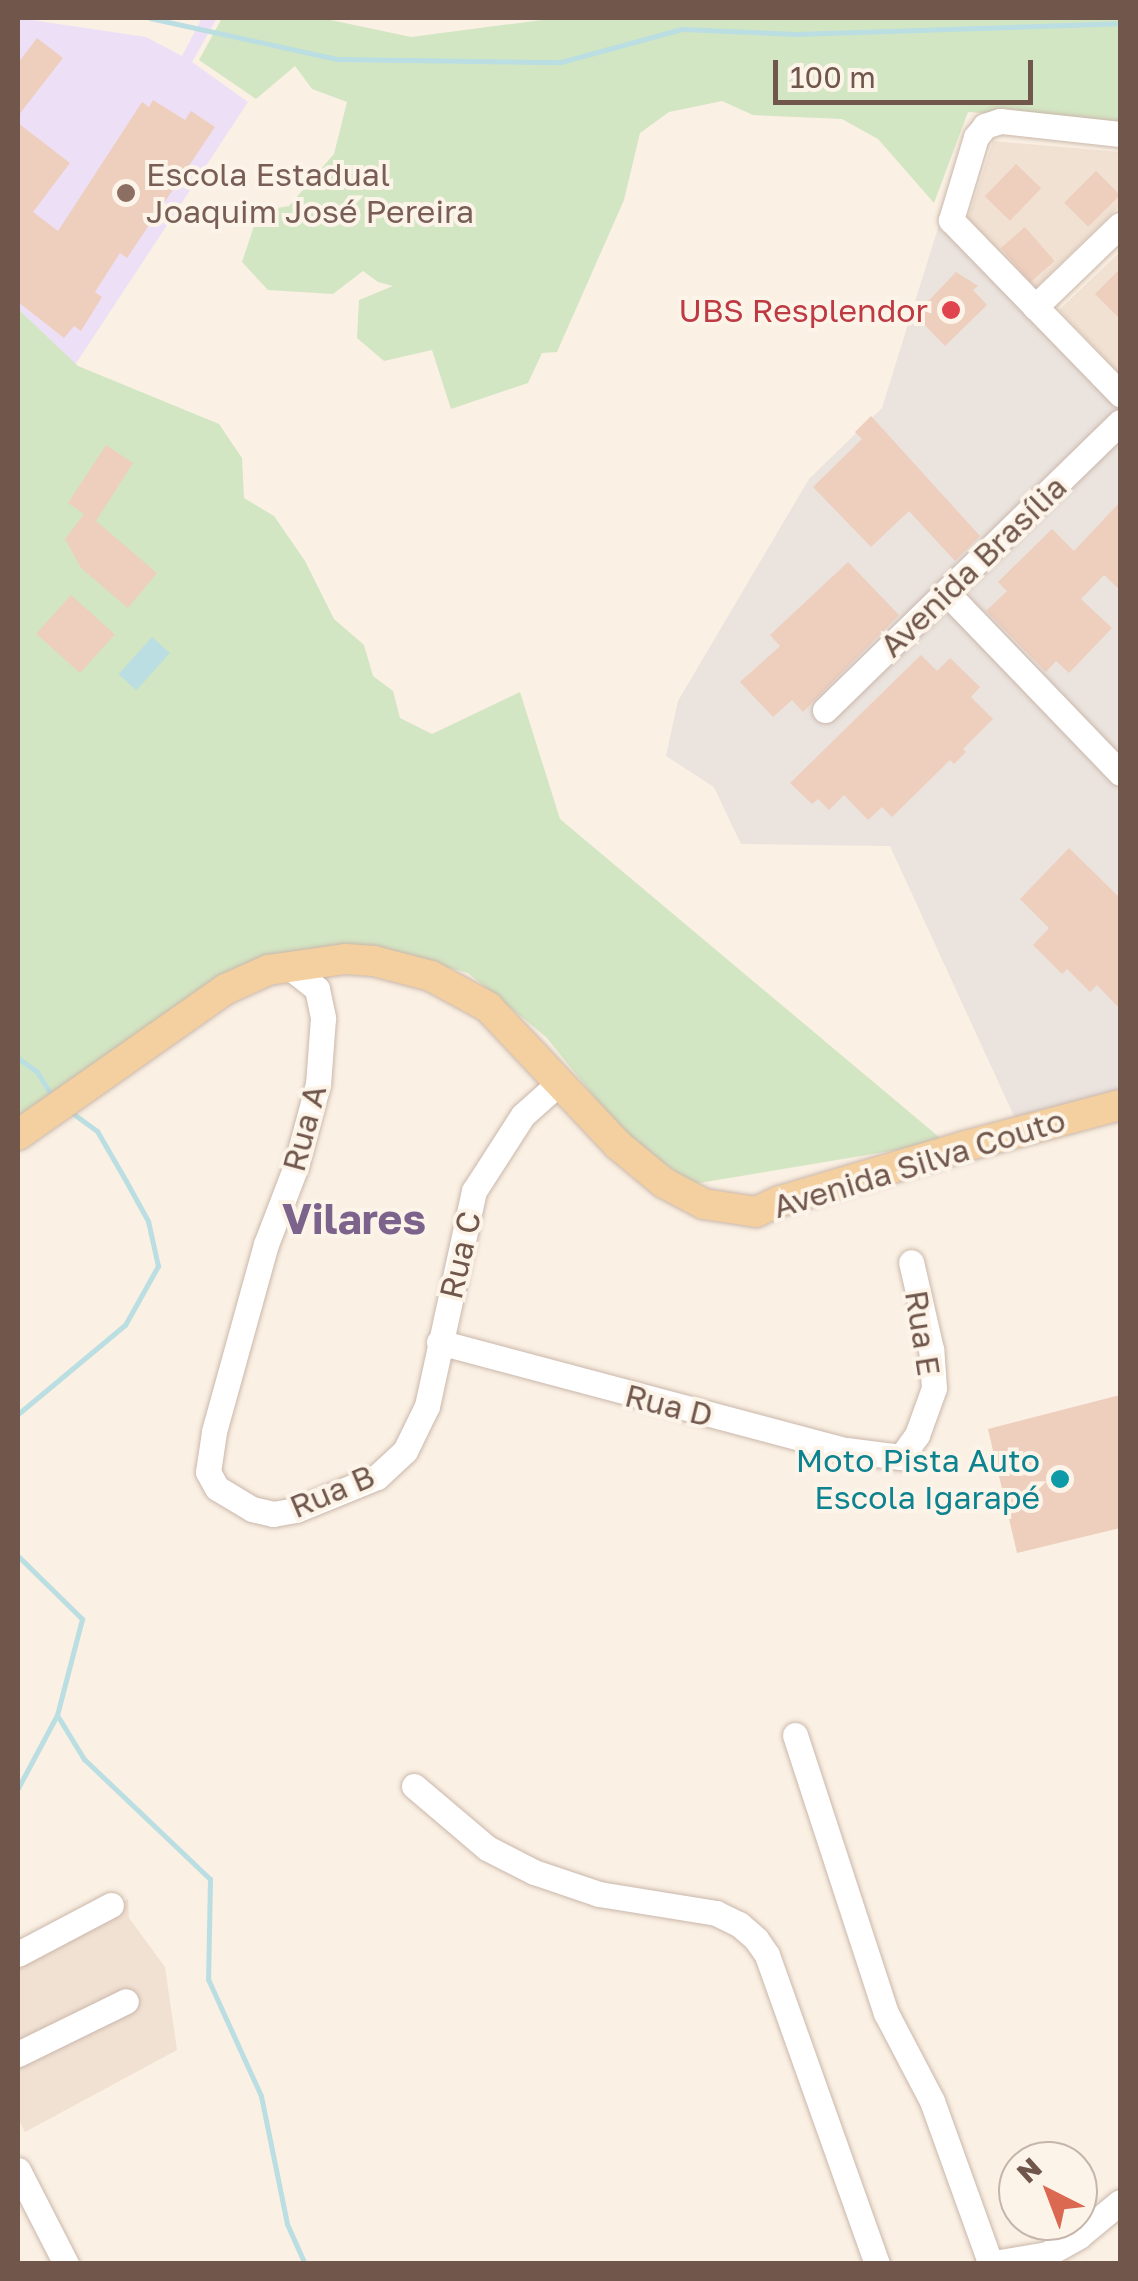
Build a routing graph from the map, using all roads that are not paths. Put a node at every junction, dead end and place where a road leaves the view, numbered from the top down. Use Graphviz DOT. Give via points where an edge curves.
graph roads {
  1 [pos="1120,134"];
  2 [pos="1120,225"];
  3 [pos="1036,307"];
  4 [pos="1120,394"];
  5 [pos="1120,422"];
  6 [pos="946,592"];
  7 [pos="825,710"];
  8 [pos="1120,772"];
  9 [pos="288,966"];
  10 [pos="560,1082"];
  11 [pos="1120,1105"];
  12 [pos="18,1135"];
  13 [pos="911,1262"];
  14 [pos="439,1342"];
  15 [pos="404,1451"];
  16 [pos="901,1457"];
  17 [pos="208,1472"];
  18 [pos="795,1734"];
  19 [pos="414,1786"];
  20 [pos="111,1906"];
  21 [pos="18,1954"];
  22 [pos="126,2001"];
  23 [pos="18,2054"];
  24 [pos="18,2170"];
  25 [pos="1120,2202"];
  26 [pos="989,2263"];
  27 [pos="66,2264"];
  28 [pos="877,2264"];
  1 -- 3 [label="street" via="1000,121 976,137 951,220"];
  2 -- 3 [label="street"];
  3 -- 4 [label="street"];
  5 -- 6 [label="street, Avenida Brasília"];
  6 -- 7 [label="street, Avenida Brasília"];
  6 -- 8 [label="street"];
  9 -- 10 [label="main road, Avenida Silva Couto" via="374,961 430,976 488,1007"];
  9 -- 12 [label="main road, Avenida Silva Couto" via="226,989"];
  9 -- 17 [label="street, Rua A" via="317,989 323,1018 318,1084 266,1244"];
  10 -- 11 [label="main road, Avenida Silva Couto" via="664,1183 704,1204 756,1212"];
  10 -- 14 [label="street, Rua C" via="524,1114 474,1191"];
  13 -- 16 [label="street, Rua E" via="934,1388"];
  14 -- 15 [label="street, Rua C" via="427,1406"];
  14 -- 16 [label="street, Rua D" via="846,1450"];
  15 -- 17 [label="street, Rua B" via="376,1476 274,1514 232,1498"];
  18 -- 26 [label="street" via="886,2014 932,2100"];
  19 -- 28 [label="street" via="486,1848 534,1872 599,1894 716,1913 756,1939 774,1972"];
  20 -- 21 [label="street"];
  22 -- 23 [label="street"];
  24 -- 27 [label="street"];
  25 -- 26 [label="street" via="1047,2254"];
}
